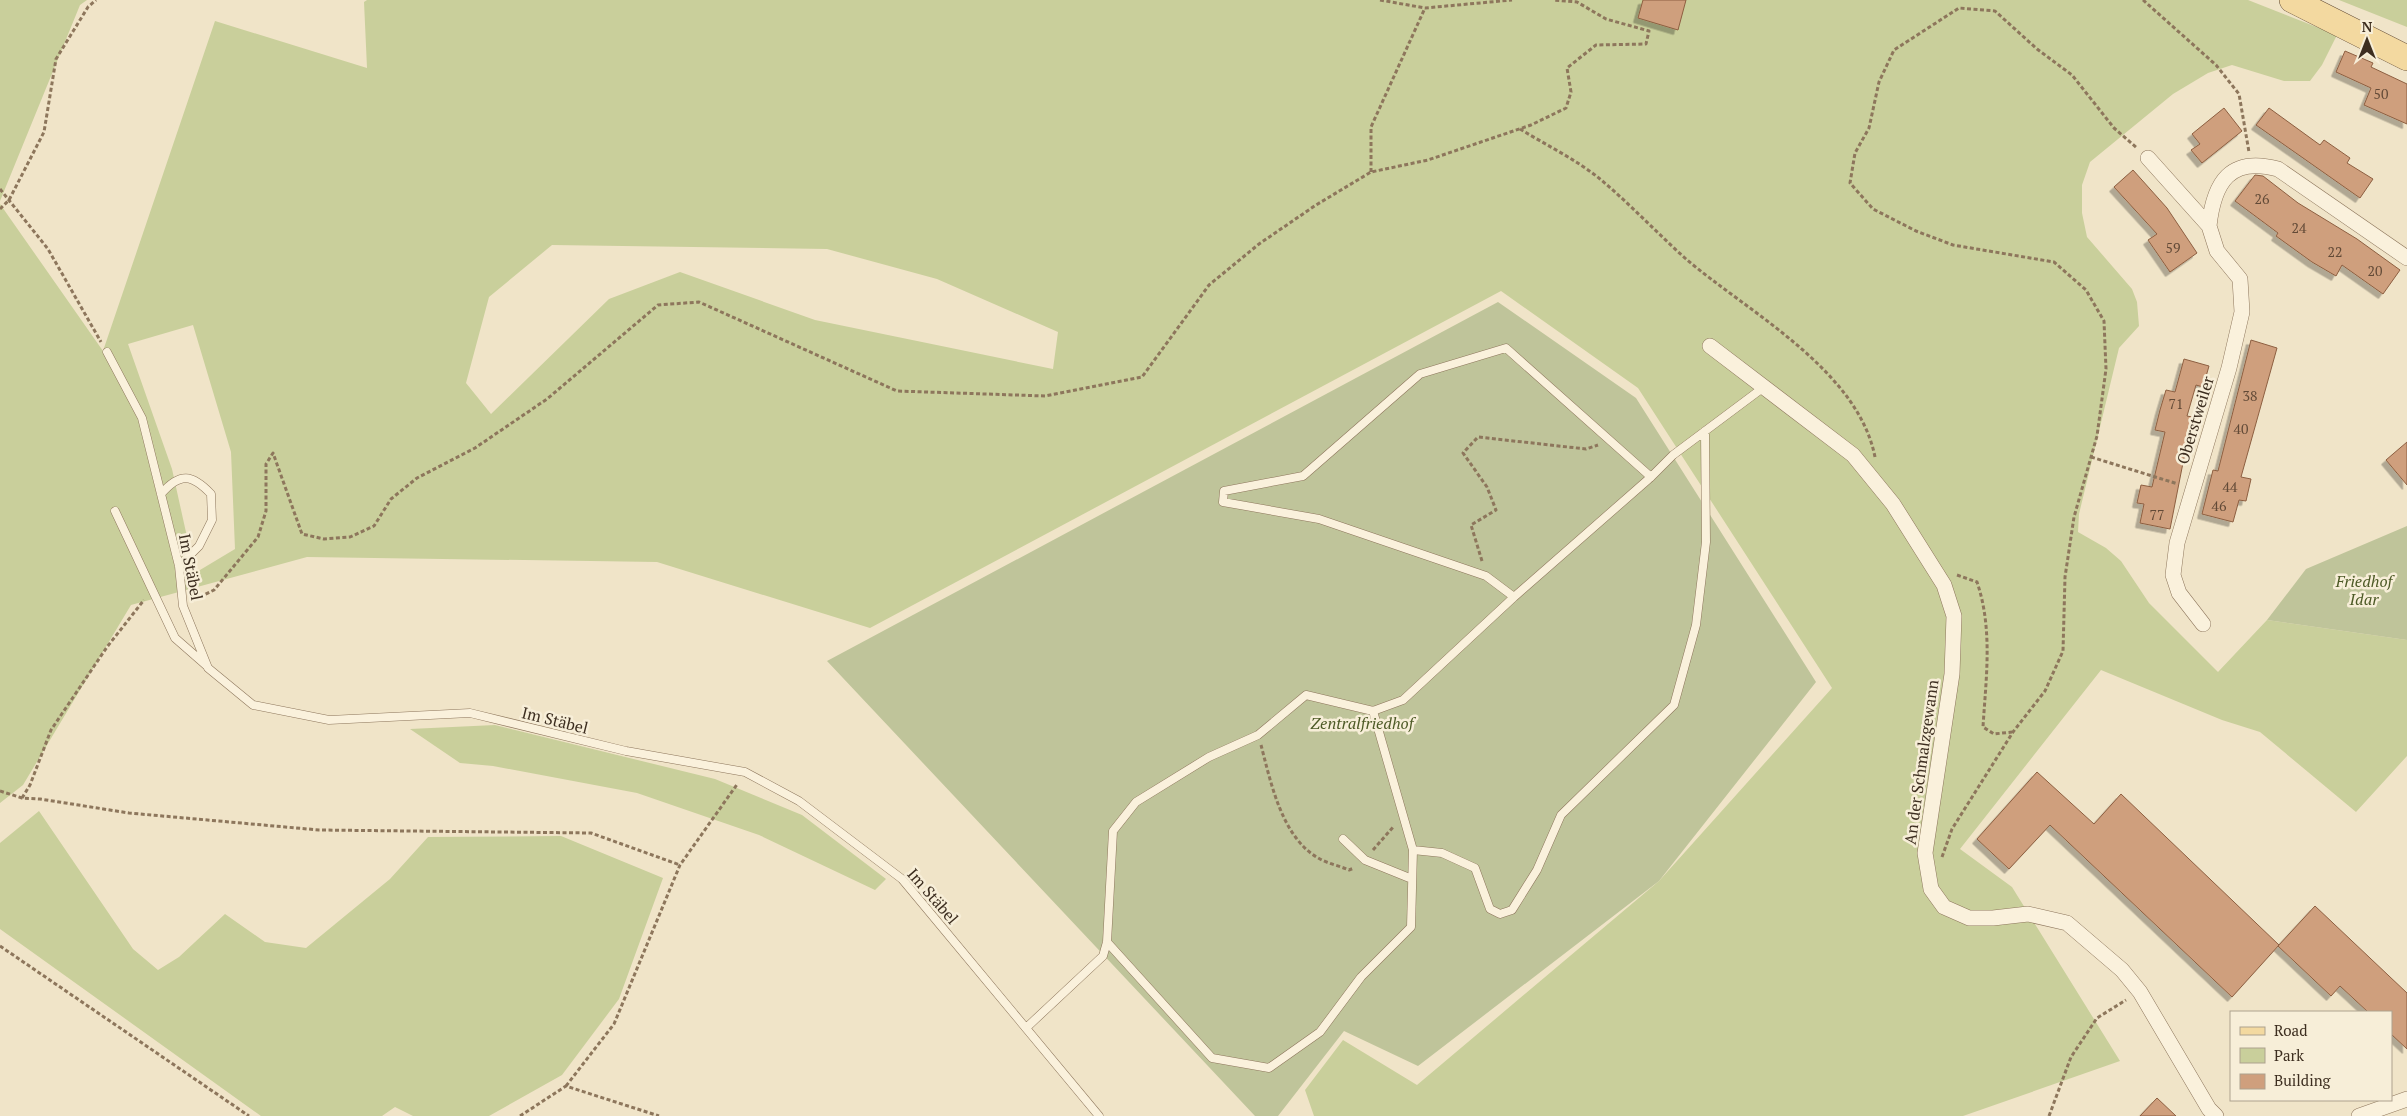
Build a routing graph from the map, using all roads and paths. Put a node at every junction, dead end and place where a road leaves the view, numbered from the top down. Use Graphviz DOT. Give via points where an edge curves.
graph roads {
  1 [pos="96,0"];
  2 [pos="1380,0"];
  3 [pos="1512,0"];
  4 [pos="1553,0"];
  5 [pos="2143,0"];
  6 [pos="2292,0"];
  7 [pos="1425,8"];
  8 [pos="2407,58"];
  9 [pos="1520,129"];
  10 [pos="2148,158"];
  11 [pos="2251,164"];
  12 [pos="1371,172"];
  13 [pos="0,189"];
  14 [pos="9,200"];
  15 [pos="0,209"];
  16 [pos="2209,226"];
  17 [pos="2407,258"];
  18 [pos="1710,346"];
  19 [pos="107,352"];
  20 [pos="1764,387"];
  21 [pos="1705,431"];
  22 [pos="1610,440"];
  23 [pos="2091,457"];
  24 [pos="1651,477"];
  25 [pos="2193,488"];
  26 [pos="1882,492"];
  27 [pos="161,494"];
  28 [pos="115,511"];
  29 [pos="179,566"];
  30 [pos="1486,576"];
  31 [pos="1944,585"];
  32 [pos="153,589"];
  33 [pos="1514,598"];
  34 [pos="183,606"];
  35 [pos="2203,624"];
  36 [pos="208,668"];
  37 [pos="1373,711"];
  38 [pos="2013,732"];
  39 [pos="1258,735"];
  40 [pos="745,772"];
  41 [pos="0,791"];
  42 [pos="22,798"];
  43 [pos="1404,815"];
  44 [pos="1343,839"];
  45 [pos="1413,850"];
  46 [pos="1365,860"];
  47 [pos="680,866"];
  48 [pos="1412,879"];
  49 [pos="1931,889"];
  50 [pos="1107,942"];
  51 [pos="0,946"];
  52 [pos="2140,992"];
  53 [pos="1026,1028"];
  54 [pos="566,1086"];
  55 [pos="2407,1099"];
  56 [pos="249,1116"];
  57 [pos="520,1116"];
  58 [pos="659,1116"];
  59 [pos="1099,1116"];
  60 [pos="2049,1116"];
  61 [pos="2216,1116"];
  62 [pos="2358,1116"];
  1 -- 14 [label="path" via="88,7 56,59 44,132"];
  2 -- 7 [label="path"];
  3 -- 7 [label="path"];
  4 -- 9 [label="path" via="1577,2 1606,19 1649,31 1646,44 1596,45 1567,68 1571,92 1566,108"];
  5 -- 11 [label="path" via="2216,64 2239,94"];
  6 -- 8 [label="main road"];
  7 -- 12 [label="path" via="1370,126"];
  9 -- 12 [label="path" via="1428,160"];
  9 -- 26 [label="path" via="1599,178 1687,260 1777,328 1841,386 1872,438"];
  10 -- 16 [label="street, Oberstweiler"];
  10 -- 23 [label="path" via="2114,128 2072,75 2036,49 1995,11 1959,8 1894,50 1879,82 1870,128 1855,153 1850,184 1873,209 1953,245 2054,262 2086,290 2104,321 2106,369"];
  11 -- 16 [label="street, Oberstweiler" via="2240,166 2225,180 2212,201"];
  11 -- 17 [label="street" via="2278,169"];
  12 -- 34 [label="path" via="1259,244 1209,285 1142,377 1045,396 897,391 699,302 658,305 547,399 475,448 417,478 391,499 374,526 350,537 324,539 302,534 274,453 266,464 266,511 258,537 214,590"];
  13 -- 14 [label="path"];
  14 -- 15 [label="path"];
  14 -- 19 [label="path" via="48,249"];
  16 -- 25 [label="street, Oberstweiler" via="2217,251 2240,279 2242,312"];
  18 -- 20 [label="street, An der Schmalzgewann"];
  19 -- 27 [label="lane, Im Stäbel" via="142,418"];
  20 -- 21 [label="lane"];
  20 -- 26 [label="street, An der Schmalzgewann" via="1853,455"];
  21 -- 24 [label="lane" via="1672,455"];
  21 -- 45 [label="lane" via="1706,542 1696,625 1674,705 1561,816 1537,870 1512,910 1500,914 1490,909 1475,868 1442,853"];
  22 -- 24 [label="lane"];
  22 -- 30 [label="path" via="1586,449 1478,437 1463,453 1487,487 1496,510 1471,525"];
  22 -- 30 [label="lane" via="1506,348 1420,374 1303,476 1224,491 1223,502 1319,519"];
  23 -- 25 [label="path"];
  23 -- 38 [label="path" via="2074,517 2066,569 2063,651 2045,691"];
  24 -- 33 [label="lane"];
  25 -- 35 [label="street, Oberstweiler" via="2177,543 2173,576 2179,593"];
  26 -- 31 [label="street, An der Schmalzgewann"];
  27 -- 29 [label="lane, Im Stäbel"];
  27 -- 29 [label="lane" via="172,481 185,478 198,480 211,494 212,520 199,546"];
  28 -- 32 [label="lane"];
  29 -- 34 [label="lane, Im Stäbel"];
  30 -- 33 [label="lane"];
  31 -- 38 [label="path" via="1954,575 1977,582 1985,606 1988,643 1983,727 1994,734"];
  31 -- 49 [label="street, An der Schmalzgewann" via="1954,616 1952,674 1925,853"];
  32 -- 36 [label="lane" via="175,638"];
  32 -- 42 [label="path" via="107,647 51,730"];
  33 -- 37 [label="lane" via="1403,700"];
  34 -- 36 [label="lane, Im Stäbel"];
  36 -- 40 [label="lane, Im Stäbel" via="253,705 329,720 470,713 626,751"];
  37 -- 39 [label="lane" via="1306,695"];
  37 -- 43 [label="lane"];
  38 -- 49 [label="path" via="1952,829"];
  39 -- 46 [label="path" via="1277,805 1302,846 1320,860 1349,870"];
  39 -- 50 [label="lane" via="1210,757 1136,802 1113,832"];
  40 -- 47 [label="path"];
  40 -- 53 [label="lane, Im Stäbel" via="799,801 902,879"];
  41 -- 42 [label="path"];
  42 -- 47 [label="path" via="129,813 319,830 592,833"];
  43 -- 45 [label="lane"];
  43 -- 46 [label="path"];
  44 -- 46 [label="lane"];
  45 -- 48 [label="lane"];
  46 -- 48 [label="lane"];
  47 -- 54 [label="path" via="614,1024"];
  48 -- 50 [label="lane" via="1411,927 1361,978 1320,1032 1269,1068 1212,1058"];
  49 -- 52 [label="street, An der Schmalzgewann" via="1944,907 1969,918 2028,914 2067,923 2122,970"];
  50 -- 53 [label="lane" via="1103,956"];
  51 -- 56 [label="path"];
  52 -- 60 [label="path" via="2097,1018 2070,1057"];
  52 -- 61 [label="street, An der Schmalzgewann"];
  53 -- 59 [label="lane, Im Stäbel"];
  54 -- 57 [label="path"];
  54 -- 58 [label="path"];
  55 -- 62 [label="street"];
}
